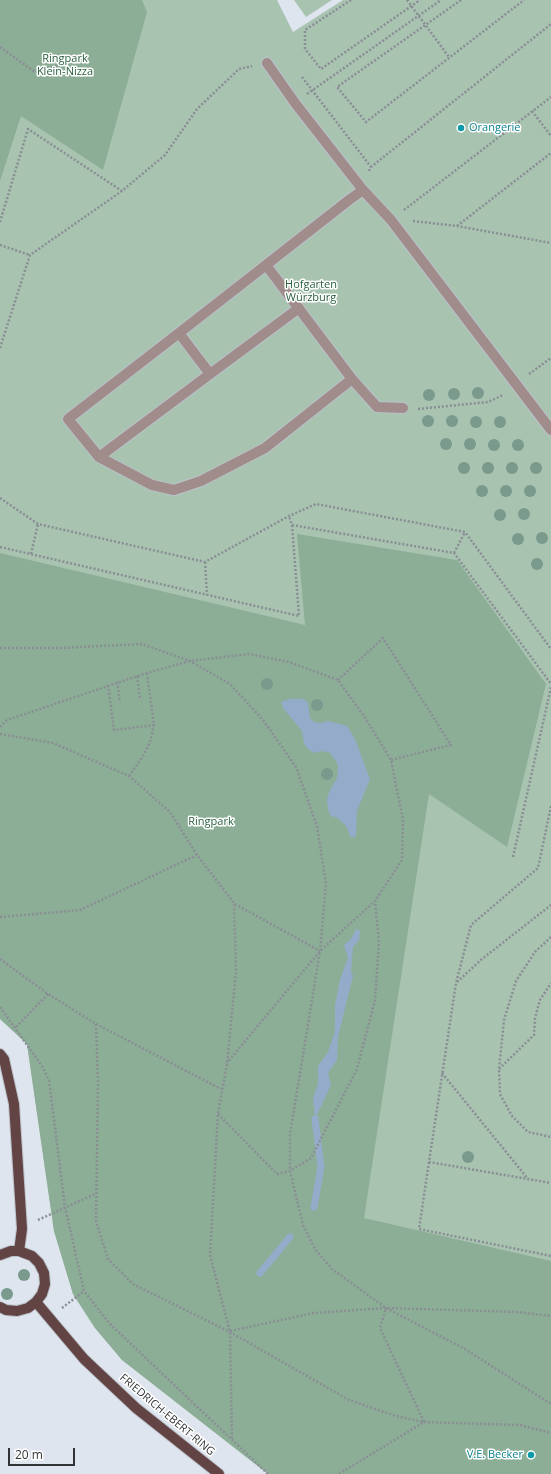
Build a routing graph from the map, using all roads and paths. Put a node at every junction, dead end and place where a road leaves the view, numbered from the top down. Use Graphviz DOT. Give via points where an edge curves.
graph roads {
  1 [pos="351,0"];
  2 [pos="407,0"];
  3 [pos="420,0"];
  4 [pos="441,0"];
  5 [pos="460,0"];
  6 [pos="524,0"];
  7 [pos="412,6"];
  8 [pos="419,16"];
  9 [pos="425,24"];
  10 [pos="551,24"];
  11 [pos="0,47"];
  12 [pos="449,57"];
  13 [pos="81,59"];
  14 [pos="267,62"];
  15 [pos="302,77"];
  16 [pos="312,91"];
  17 [pos="307,94"];
  18 [pos="551,97"];
  19 [pos="532,111"];
  20 [pos="551,136"];
  21 [pos="551,153"];
  22 [pos="371,167"];
  23 [pos="362,188"];
  24 [pos="122,191"];
  25 [pos="391,220"];
  26 [pos="0,222"];
  27 [pos="457,226"];
  28 [pos="551,243"];
  29 [pos="0,245"];
  30 [pos="30,255"];
  31 [pos="266,265"];
  32 [pos="299,308"];
  33 [pos="179,333"];
  34 [pos="0,348"];
  35 [pos="551,358"];
  36 [pos="210,374"];
  37 [pos="352,378"];
  38 [pos="516,385"];
  39 [pos="403,408"];
  40 [pos="551,430"];
  41 [pos="99,457"];
  42 [pos="0,498"];
  43 [pos="289,516"];
  44 [pos="38,524"];
  45 [pos="292,525"];
  46 [pos="464,532"];
  47 [pos="0,547"];
  48 [pos="454,553"];
  49 [pos="32,554"];
  50 [pos="205,562"];
  51 [pos="207,595"];
  52 [pos="0,648"];
  53 [pos="551,649"];
  54 [pos="190,661"];
  55 [pos="147,673"];
  56 [pos="137,676"];
  57 [pos="338,680"];
  58 [pos="118,682"];
  59 [pos="551,684"];
  60 [pos="108,685"];
  61 [pos="551,687"];
  62 [pos="140,699"];
  63 [pos="120,702"];
  64 [pos="154,724"];
  65 [pos="0,727"];
  66 [pos="0,734"];
  67 [pos="391,760"];
  68 [pos="129,776"];
  69 [pos="551,806"];
  70 [pos="197,855"];
  71 [pos="513,857"];
  72 [pos="375,901"];
  73 [pos="234,903"];
  74 [pos="551,906"];
  75 [pos="0,917"];
  76 [pos="551,937"];
  77 [pos="320,951"];
  78 [pos="0,959"];
  79 [pos="456,983"];
  80 [pos="551,983"];
  81 [pos="48,994"];
  82 [pos="0,1007"];
  83 [pos="96,1024"];
  84 [pos="16,1027"];
  85 [pos="0,1054"];
  86 [pos="227,1064"];
  87 [pos="499,1069"];
  88 [pos="442,1073"];
  89 [pos="221,1089"];
  90 [pos="218,1114"];
  91 [pos="550,1136"];
  92 [pos="429,1162"];
  93 [pos="290,1171"];
  94 [pos="529,1179"];
  95 [pos="551,1183"];
  96 [pos="96,1194"];
  97 [pos="65,1207"];
  98 [pos="22,1229"];
  99 [pos="19,1251"];
  100 [pos="0,1255"];
  101 [pos="551,1256"];
  102 [pos="84,1291"];
  103 [pos="36,1302"];
  104 [pos="0,1307"];
  105 [pos="386,1308"];
  106 [pos="551,1316"];
  107 [pos="50,1318"];
  108 [pos="230,1332"];
  109 [pos="551,1404"];
  110 [pos="424,1422"];
  111 [pos="551,1433"];
  112 [pos="232,1440"];
  113 [pos="215,1473"];
  114 [pos="268,1474"];
  115 [pos="339,1474"];
  1 -- 7 [label="path" via="305,30 305,49 322,69"];
  2 -- 7 [label="path"];
  3 -- 7 [label="path"];
  4 -- 8 [label="path"];
  5 -- 9 [label="path"];
  6 -- 12 [label="path"];
  7 -- 8 [label="path"];
  8 -- 9 [label="path"];
  8 -- 16 [label="path"];
  9 -- 12 [label="path"];
  9 -- 12 [label="path" via="337,87 366,122"];
  10 -- 22 [label="path"];
  11 -- 13 [label="path" via="35,72"];
  14 -- 23 [label="lane" via="295,104"];
  14 -- 24 [label="path" via="239,69 197,109 165,155"];
  15 -- 16 [label="path"];
  16 -- 17 [label="path"];
  16 -- 22 [label="path"];
  18 -- 19 [label="path"];
  19 -- 20 [label="path"];
  19 -- 25 [label="path"];
  21 -- 27 [label="path"];
  22 -- 23 [label="path"];
  23 -- 25 [label="lane"];
  23 -- 31 [label="lane"];
  24 -- 26 [label="path" via="28,129"];
  24 -- 30 [label="path"];
  25 -- 27 [label="path"];
  25 -- 38 [label="lane"];
  27 -- 28 [label="path"];
  29 -- 30 [label="path"];
  30 -- 34 [label="path"];
  31 -- 32 [label="lane"];
  31 -- 33 [label="lane"];
  32 -- 36 [label="lane"];
  32 -- 37 [label="lane"];
  33 -- 36 [label="lane"];
  33 -- 41 [label="lane" via="68,419"];
  35 -- 38 [label="path"];
  36 -- 41 [label="lane"];
  37 -- 39 [label="lane" via="377,406"];
  37 -- 41 [label="lane" via="265,448 201,481 174,490 152,485"];
  38 -- 39 [label="path" via="501,397 488,402 426,409"];
  38 -- 40 [label="lane"];
  42 -- 44 [label="path"];
  43 -- 45 [label="path"];
  43 -- 46 [label="path" via="316,504"];
  43 -- 50 [label="path"];
  44 -- 49 [label="path"];
  44 -- 50 [label="path"];
  45 -- 48 [label="path"];
  45 -- 51 [label="path" via="299,616"];
  46 -- 48 [label="path"];
  46 -- 53 [label="path"];
  47 -- 49 [label="path"];
  48 -- 59 [label="path"];
  49 -- 51 [label="path"];
  50 -- 51 [label="path"];
  52 -- 54 [label="path" via="142,644"];
  54 -- 55 [label="path"];
  54 -- 57 [label="path" via="249,654 289,662"];
  54 -- 77 [label="path" via="230,684 263,720 296,767 317,826 326,884"];
  55 -- 56 [label="path"];
  55 -- 64 [label="path"];
  56 -- 58 [label="path"];
  56 -- 62 [label="path"];
  57 -- 67 [label="path"];
  57 -- 67 [label="path" via="384,638 451,745"];
  58 -- 60 [label="path"];
  58 -- 63 [label="path"];
  60 -- 64 [label="path" via="114,730"];
  60 -- 65 [label="path" via="7,720"];
  61 -- 71 [label="path"];
  64 -- 68 [label="path" via="150,742"];
  66 -- 68 [label="path" via="53,743"];
  67 -- 72 [label="path" via="403,820 402,860"];
  68 -- 70 [label="path" via="170,812"];
  69 -- 79 [label="path" via="538,868 471,925"];
  70 -- 73 [label="path"];
  70 -- 75 [label="path" via="80,910"];
  72 -- 77 [label="path"];
  72 -- 93 [label="path" via="379,942 375,1000 357,1069 311,1158"];
  73 -- 77 [label="path"];
  73 -- 86 [label="path" via="236,972"];
  74 -- 79 [label="path" via="482,959"];
  76 -- 87 [label="path" via="534,952 516,981 504,1020"];
  77 -- 86 [label="path"];
  77 -- 93 [label="path" via="290,1134"];
  78 -- 81 [label="path"];
  79 -- 88 [label="path"];
  80 -- 87 [label="path" via="540,1000 534,1035"];
  81 -- 83 [label="path"];
  81 -- 84 [label="path"];
  82 -- 84 [label="path"];
  83 -- 89 [label="path"];
  83 -- 96 [label="path"];
  84 -- 97 [label="path" via="49,1080"];
  85 -- 98 [label="main road" via="4,1059 14,1104"];
  86 -- 89 [label="path"];
  87 -- 91 [label="path" via="500,1094 512,1116 528,1132"];
  88 -- 92 [label="path"];
  88 -- 94 [label="path"];
  89 -- 90 [label="path"];
  90 -- 93 [label="path" via="278,1174"];
  90 -- 108 [label="path" via="210,1255"];
  92 -- 94 [label="path"];
  92 -- 101 [label="path" via="419,1228"];
  93 -- 105 [label="path" via="303,1225 315,1249 332,1269"];
  94 -- 95 [label="path"];
  96 -- 97 [label="path"];
  96 -- 108 [label="path" via="96,1221 108,1259 133,1284"];
  97 -- 98 [label="path"];
  97 -- 102 [label="path"];
  98 -- 99 [label="main road"];
  99 -- 100 [label="main road"];
  99 -- 103 [label="main road" via="32,1256 40,1263 44,1273 45,1284"];
  102 -- 107 [label="path"];
  102 -- 112 [label="path" via="110,1324"];
  103 -- 104 [label="main road" via="17,1311"];
  103 -- 107 [label="main road, FRIEDRICH-EBERT-RING"];
  105 -- 106 [label="path" via="518,1312"];
  105 -- 108 [label="path" via="314,1313"];
  105 -- 109 [label="path" via="465,1349"];
  105 -- 110 [label="path" via="380,1328"];
  107 -- 113 [label="main road, FRIEDRICH-EBERT-RING" via="84,1359 136,1408"];
  108 -- 110 [label="path" via="349,1400 396,1416"];
  108 -- 112 [label="path"];
  110 -- 111 [label="path" via="520,1425"];
  110 -- 115 [label="path"];
  112 -- 114 [label="path"];
}
